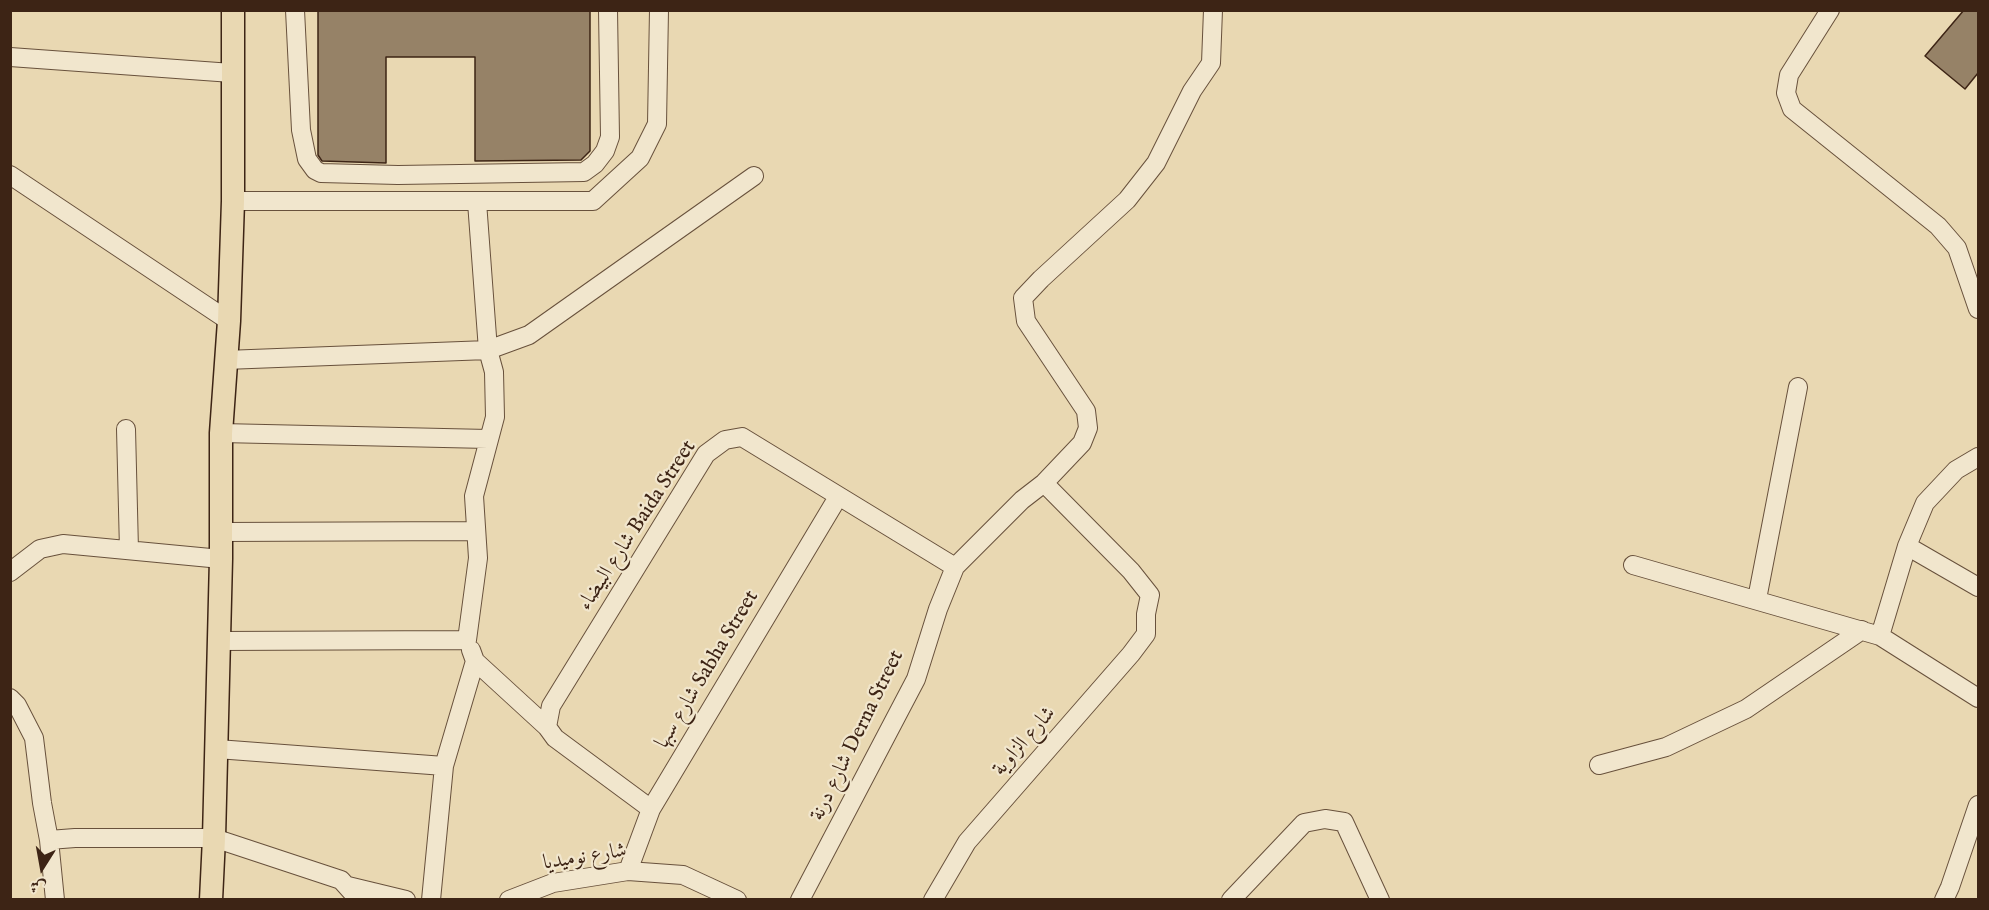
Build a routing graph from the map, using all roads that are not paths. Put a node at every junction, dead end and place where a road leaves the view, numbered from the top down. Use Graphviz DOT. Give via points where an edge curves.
graph roads {
  1 [pos="232,10"];
  2 [pos="295,10"];
  3 [pos="609,10"];
  4 [pos="659,10"];
  5 [pos="1213,10"];
  6 [pos="1830,10"];
  7 [pos="10,57"];
  8 [pos="232,73"];
  9 [pos="10,175"];
  10 [pos="754,176"];
  11 [pos="233,201"];
  12 [pos="477,202"];
  13 [pos="1978,309"];
  14 [pos="229,321"];
  15 [pos="488,350"];
  16 [pos="225,360"];
  17 [pos="1798,387"];
  18 [pos="126,429"];
  19 [pos="221,433"];
  20 [pos="488,439"];
  21 [pos="1978,457"];
  22 [pos="1044,483"];
  23 [pos="838,497"];
  24 [pos="475,531"];
  25 [pos="221,532"];
  26 [pos="1907,546"];
  27 [pos="129,550"];
  28 [pos="221,559"];
  29 [pos="1633,565"];
  30 [pos="956,567"];
  31 [pos="10,572"];
  32 [pos="1978,587"];
  33 [pos="1757,599"];
  34 [pos="1862,630"];
  35 [pos="1880,636"];
  36 [pos="467,640"];
  37 [pos="219,641"];
  38 [pos="475,660"];
  39 [pos="10,698"];
  40 [pos="1978,698"];
  41 [pos="547,727"];
  42 [pos="216,749"];
  43 [pos="1599,765"];
  44 [pos="444,766"];
  45 [pos="1978,806"];
  46 [pos="651,809"];
  47 [pos="214,838"];
  48 [pos="49,840"];
  49 [pos="628,871"];
  50 [pos="353,893"];
  51 [pos="1950,896"];
  52 [pos="55,900"];
  53 [pos="211,900"];
  54 [pos="406,900"];
  55 [pos="431,900"];
  56 [pos="509,900"];
  57 [pos="737,900"];
  58 [pos="801,900"];
  59 [pos="933,900"];
  60 [pos="1231,900"];
  61 [pos="1380,900"];
  1 -- 8 [label="main road"];
  2 -- 3 [label="street" via="301,130 307,159 318,172 398,175 584,172 595,164 610,137"];
  4 -- 12 [label="street" via="657,124 640,158 593,201"];
  5 -- 22 [label="street, شارع درنة Derna Street" via="1211,63 1192,91 1156,163 1127,200 1023,298 1026,321 1086,411 1088,428 1082,443"];
  6 -- 13 [label="street" via="1789,75 1786,93 1792,109 1938,226 1957,248"];
  7 -- 8 [label="street"];
  8 -- 11 [label="main road"];
  9 -- 14 [label="street"];
  10 -- 15 [label="street" via="529,335"];
  11 -- 12 [label="street"];
  11 -- 14 [label="main road"];
  12 -- 15 [label="street"];
  14 -- 16 [label="main road"];
  15 -- 16 [label="street"];
  15 -- 20 [label="street" via="494,372 495,417"];
  16 -- 19 [label="main road"];
  17 -- 33 [label="street"];
  18 -- 27 [label="street"];
  19 -- 20 [label="street"];
  19 -- 25 [label="main road"];
  20 -- 24 [label="street" via="474,496"];
  21 -- 26 [label="street" via="1956,471 1925,503"];
  22 -- 30 [label="street, شارع درنة Derna Street"];
  22 -- 59 [label="street, شارع الزاوية" via="1150,595 1146,634 967,842"];
  23 -- 30 [label="street, شارع البيضاء Baida Street"];
  23 -- 41 [label="street, شارع البيضاء Baida Street" via="742,437 724,440 706,454 551,706"];
  23 -- 46 [label="street, شارع سبها Sabha Street"];
  24 -- 25 [label="street"];
  24 -- 36 [label="street" via="477,558"];
  25 -- 28 [label="main road"];
  26 -- 32 [label="street"];
  26 -- 35 [label="street"];
  27 -- 28 [label="street"];
  27 -- 31 [label="street" via="63,544 40,549"];
  28 -- 37 [label="main road"];
  29 -- 33 [label="street"];
  30 -- 58 [label="street, شارع درنة Derna Street" via="916,679"];
  33 -- 34 [label="street"];
  34 -- 35 [label="street"];
  34 -- 43 [label="street" via="1746,709 1666,747"];
  35 -- 40 [label="street"];
  36 -- 37 [label="street"];
  36 -- 38 [label="street"];
  37 -- 42 [label="main road"];
  38 -- 41 [label="street"];
  38 -- 44 [label="street"];
  39 -- 48 [label="street" via="34,738"];
  41 -- 46 [label="street" via="555,738"];
  42 -- 44 [label="street"];
  42 -- 47 [label="main road"];
  44 -- 55 [label="street"];
  45 -- 51 [label="street"];
  46 -- 49 [label="street, شارع سبها Sabha Street"];
  47 -- 48 [label="street"];
  47 -- 50 [label="street" via="340,880"];
  47 -- 53 [label="main road"];
  48 -- 52 [label="street"];
  49 -- 56 [label="street, شارع نوميديا" via="553,883"];
  49 -- 57 [label="street, شارع نوميديا" via="683,875"];
  50 -- 54 [label="street"];
  60 -- 61 [label="street" via="1304,823 1325,819 1344,822"];
}
